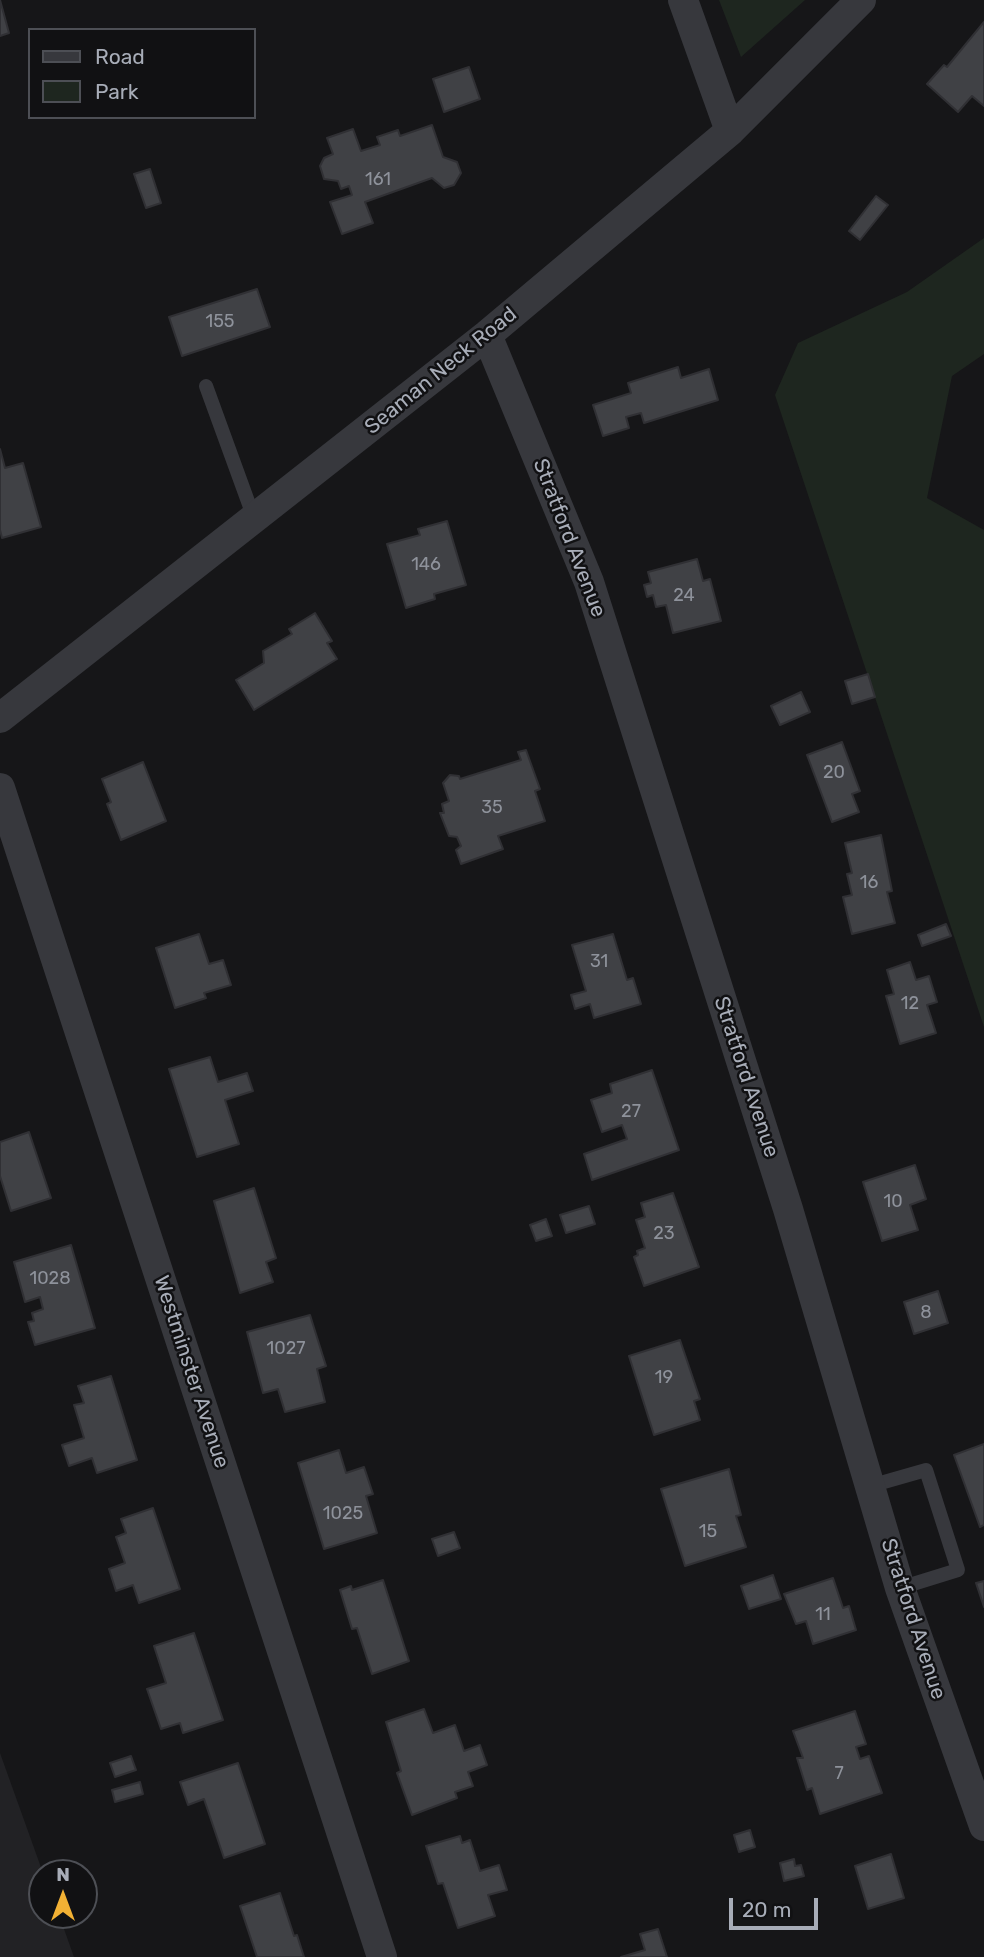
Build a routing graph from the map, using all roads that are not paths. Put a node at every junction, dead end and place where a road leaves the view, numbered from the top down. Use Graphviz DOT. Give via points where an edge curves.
graph roads {
  1 [pos="683,0"];
  2 [pos="861,0"];
  3 [pos="730,131"];
  4 [pos="487,335"];
  5 [pos="206,386"];
  6 [pos="254,518"];
  7 [pos="0,718"];
  8 [pos="0,788"];
  9 [pos="870,1486"];
  10 [pos="900,1588"];
  11 [pos="984,1826"];
  12 [pos="382,1957"];
  1 -- 3 [label="street"];
  2 -- 3 [label="street, Seaman Neck Road"];
  3 -- 4 [label="street, Seaman Neck Road"];
  4 -- 6 [label="street, Seaman Neck Road"];
  4 -- 9 [label="street, Stratford Avenue" via="589,582 788,1209"];
  5 -- 6 [label="lane"];
  6 -- 7 [label="street, Seaman Neck Road"];
  8 -- 12 [label="street, Westminster Avenue"];
  9 -- 10 [label="street, Stratford Avenue"];
  9 -- 10 [label="lane" via="926,1469 958,1570"];
  10 -- 11 [label="street, Stratford Avenue"];
}
